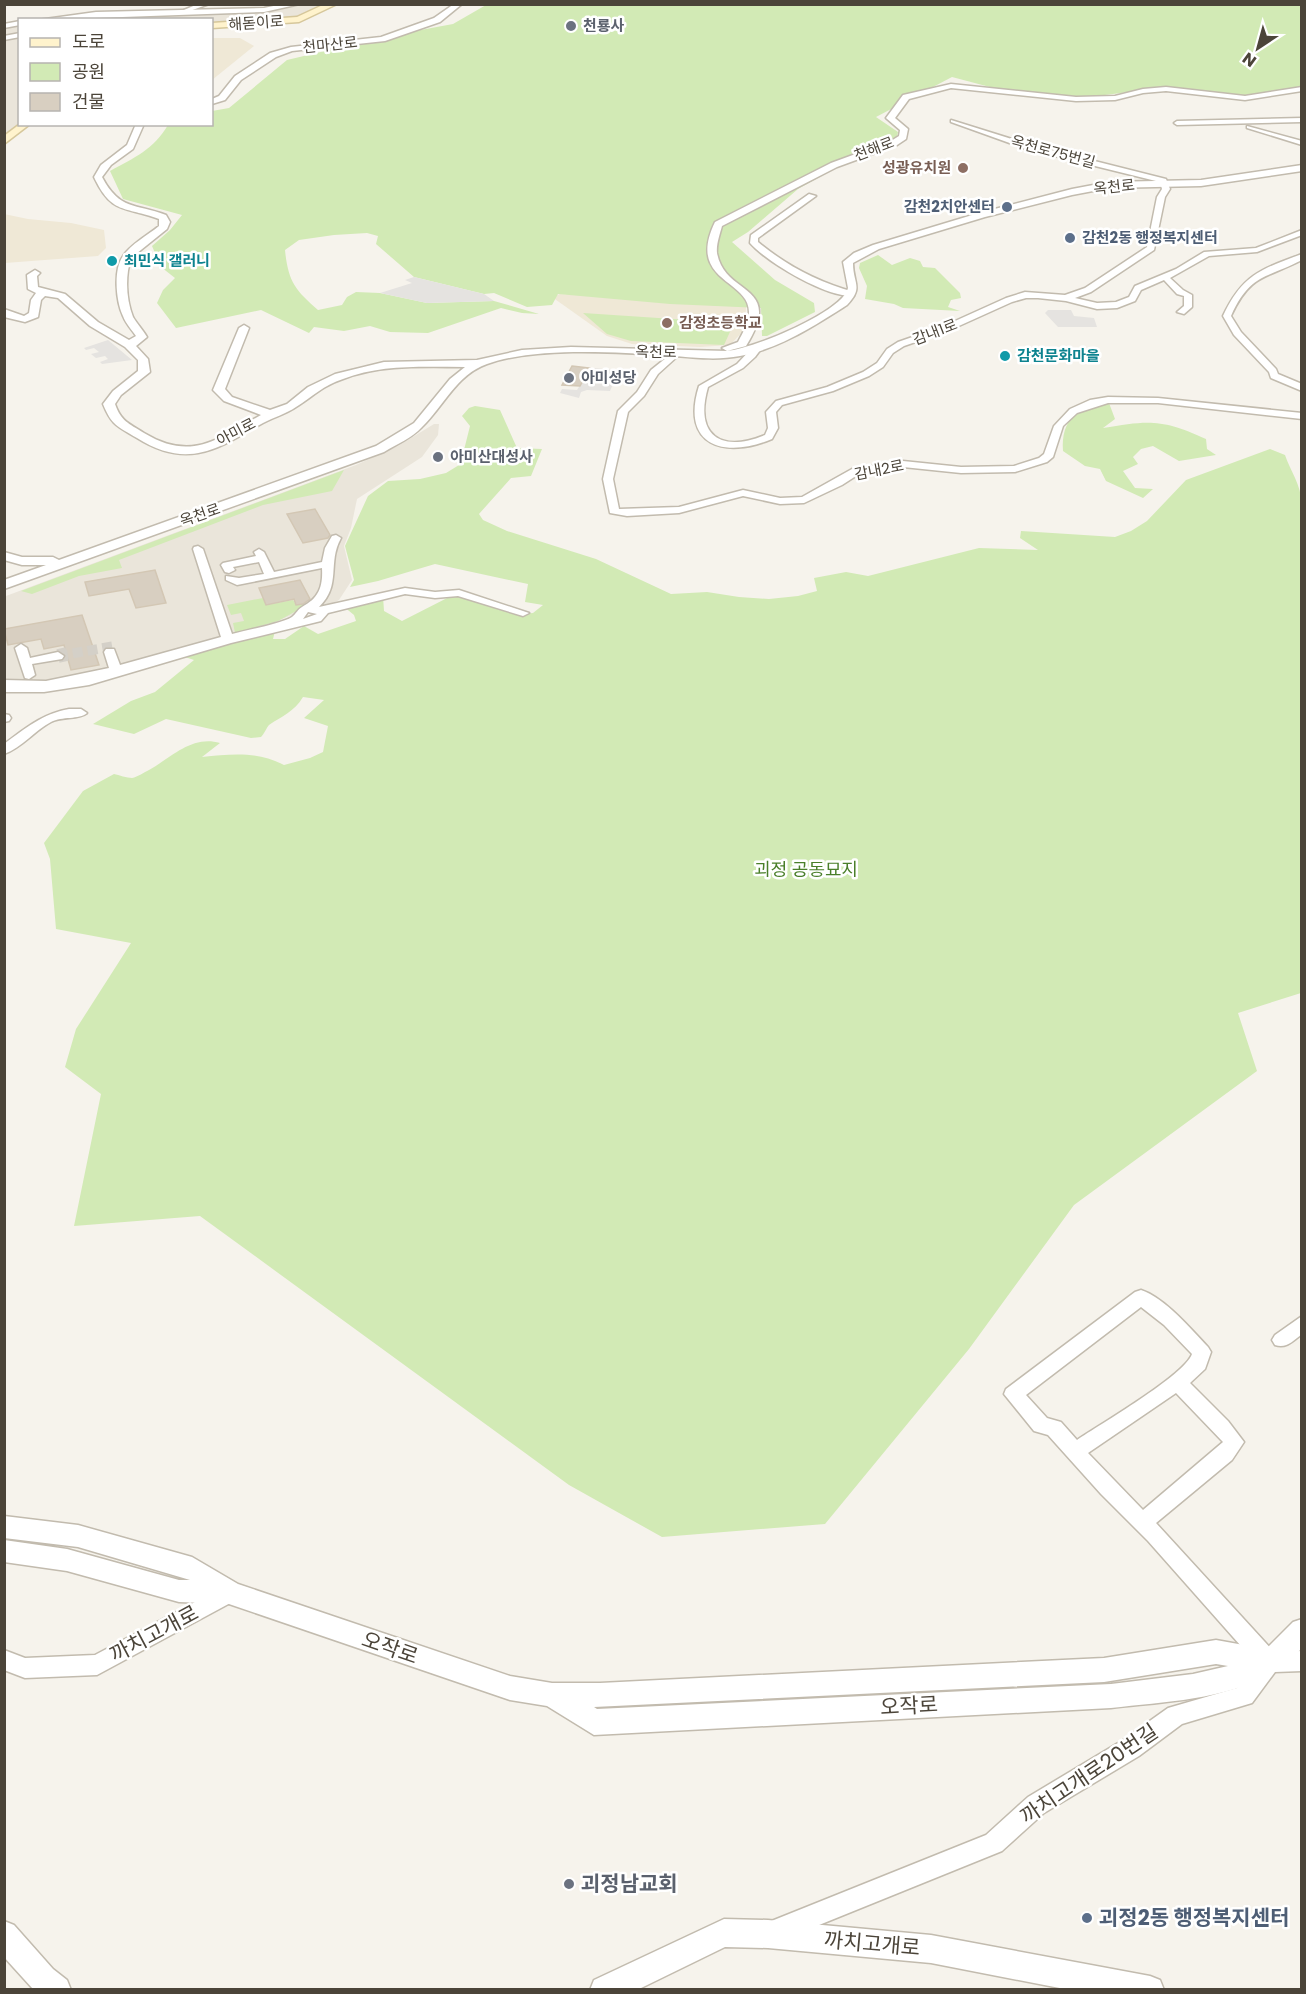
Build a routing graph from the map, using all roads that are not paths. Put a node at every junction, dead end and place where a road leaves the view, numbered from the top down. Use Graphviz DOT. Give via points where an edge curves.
graph roads {
  1 [pos="206,4"];
  2 [pos="297,4"];
  3 [pos="333,4"];
  4 [pos="459,4"];
  5 [pos="187,10"];
  6 [pos="96,14"];
  7 [pos="59,18"];
  8 [pos="83,18"];
  9 [pos="213,26"];
  10 [pos="1302,89"];
  11 [pos="213,102"];
  12 [pos="1302,120"];
  13 [pos="953,121"];
  14 [pos="1235,122"];
  15 [pos="1177,123"];
  16 [pos="22,126"];
  17 [pos="140,126"];
  18 [pos="1297,139"];
  19 [pos="5,140"];
  20 [pos="1302,143"];
  21 [pos="1302,168"];
  22 [pos="1163,184"];
  23 [pos="812,196"];
  24 [pos="1302,232"];
  25 [pos="1302,256"];
  26 [pos="35,273"];
  27 [pos="1165,277"];
  28 [pos="42,292"];
  29 [pos="851,294"];
  30 [pos="1066,298"];
  31 [pos="4,312"];
  32 [pos="1181,312"];
  33 [pos="244,328"];
  34 [pos="129,345"];
  35 [pos="756,349"];
  36 [pos="679,353"];
  37 [pos="483,362"];
  38 [pos="438,364"];
  39 [pos="458,376"];
  40 [pos="1302,388"];
  41 [pos="270,414"];
  42 [pos="1302,416"];
  43 [pos="336,538"];
  44 [pos="200,548"];
  45 [pos="4,556"];
  46 [pos="79,557"];
  47 [pos="327,564"];
  48 [pos="271,576"];
  49 [pos="220,583"];
  50 [pos="4,585"];
  51 [pos="317,609"];
  52 [pos="523,613"];
  53 [pos="230,638"];
  54 [pos="21,648"];
  55 [pos="114,652"];
  56 [pos="58,656"];
  57 [pos="25,662"];
  58 [pos="120,670"];
  59 [pos="29,675"];
  60 [pos="4,686"];
  61 [pos="81,712"];
  62 [pos="4,750"];
  63 [pos="1302,1323"];
  64 [pos="1281,1340"];
  65 [pos="1178,1382"];
  66 [pos="1076,1451"];
  67 [pos="1142,1522"];
  68 [pos="4,1527"];
  69 [pos="4,1551"];
  70 [pos="230,1593"];
  71 [pos="1302,1630"];
  72 [pos="4,1660"];
  73 [pos="1302,1660"];
  74 [pos="1269,1662"];
  75 [pos="768,1934"];
  76 [pos="4,1935"];
  77 [pos="57,1989"];
  78 [pos="604,1989"];
  79 [pos="1150,1989"];
  1 -- 5 [label="street"];
  2 -- 5 [label="street" via="264,10"];
  3 -- 9 [label="main road, 해돋이로" via="299,19"];
  4 -- 11 [label="street, 천마산로" via="437,20 382,39 291,49 273,55 238,78 222,98"];
  5 -- 6 [label="street"];
  6 -- 7 [label="street"];
  6 -- 8 [label="street"];
  10 -- 36 [label="street, 천해로" via="1245,98 1166,89 1115,98 1076,99 951,86 906,97 890,118 904,129 903,136 894,143 834,165 718,224 712,251 717,267 755,305 752,328 737,347"];
  12 -- 14 [label="street"];
  13 -- 22 [label="street, 옥천로75번길" via="1029,147 1133,171"];
  14 -- 15 [label="street"];
  14 -- 18 [label="street"];
  16 -- 19 [label="main road"];
  17 -- 34 [label="street" via="136,141 111,159 98,177 112,202 151,212 165,222 124,263 122,276 129,321 142,338"];
  18 -- 20 [label="street"];
  21 -- 22 [label="street, 옥천로" via="1201,183"];
  22 -- 29 [label="street, 옥천로" via="1109,185 1072,192 870,249 848,262 854,285"];
  22 -- 30 [label="street" via="1166,189 1161,197 1152,248 1088,290"];
  23 -- 29 [label="street" via="754,237 754,243 815,284"];
  24 -- 27 [label="street, 감내1로" via="1257,250 1207,254"];
  25 -- 40 [label="street" via="1252,277 1239,291 1227,316 1274,376"];
  26 -- 28 [label="street" via="33,289"];
  27 -- 30 [label="street, 감내1로" via="1138,288 1132,299 1117,305 1097,306"];
  27 -- 32 [label="street" via="1188,295 1188,307"];
  28 -- 31 [label="street" via="31,317 18,319"];
  28 -- 34 [label="street, 아미로" via="61,296 94,324"];
  29 -- 35 [label="street, 옥천로" via="842,304"];
  30 -- 35 [label="street, 감내1로" via="1025,295 1009,300 901,345 890,351 880,365 855,380 779,403 771,411 773,428 769,437 754,442 715,442 705,433 701,419 705,386 742,364"];
  33 -- 41 [label="street" via="219,390 228,399"];
  34 -- 41 [label="street, 아미로" via="143,359 144,372 117,393 109,410 115,420 154,444 180,452 196,450 220,442"];
  35 -- 36 [label="street, 옥천로" via="728,354"];
  36 -- 37 [label="street, 옥천로" via="552,352"];
  36 -- 42 [label="street, 감내2로" via="654,372 642,394 623,411 609,473 614,511 679,510 742,493 780,501 804,500 856,471 903,464 961,471 1018,468 1049,455 1061,419 1081,406 1112,400"];
  37 -- 38 [label="street, 아미로"];
  37 -- 39 [label="street, 옥천로"];
  38 -- 39 [label="street" via="451,368"];
  38 -- 41 [label="street, 아미로" via="384,365 353,371 329,380 291,406"];
  39 -- 46 [label="street, 옥천로" via="419,424 380,449"];
  43 -- 47 [label="street" via="328,547"];
  44 -- 49 [label="street"];
  45 -- 46 [label="street" via="34,562"];
  46 -- 50 [label="street, 옥천로"];
  47 -- 48 [label="street"];
  47 -- 51 [label="street" via="327,592"];
  48 -- 49 [label="street"];
  48 -- 49 [label="street" via="261,555 227,565"];
  49 -- 53 [label="street"];
  51 -- 52 [label="street" via="405,591 459,593"];
  51 -- 53 [label="street" via="323,615 317,619"];
  53 -- 58 [label="street"];
  54 -- 57 [label="street"];
  55 -- 58 [label="street"];
  56 -- 57 [label="street"];
  57 -- 59 [label="street"];
  58 -- 60 [label="street" via="89,681 44,688"];
  61 -- 62 [label="street" via="58,712"];
  63 -- 64 [label="street"];
  65 -- 66 [label="street"];
  65 -- 66 [label="street" via="1198,1364 1202,1352 1141,1297 1013,1394 1041,1425 1054,1428"];
  65 -- 67 [label="street" via="1234,1442 1225,1454"];
  66 -- 67 [label="street"];
  67 -- 74 [label="street"];
  68 -- 70 [label="street, 오작로" via="78,1536 192,1568"];
  69 -- 70 [label="street, 오작로" via="67,1560 179,1591"];
  70 -- 72 [label="street, 까치고개로" via="97,1665 25,1668"];
  70 -- 74 [label="street, 오작로" via="510,1688 552,1695 594,1722 1111,1696 1237,1676"];
  71 -- 74 [label="street, 오작로"];
  73 -- 74 [label="street"];
  74 -- 75 [label="street, 까치고개로20번길" via="1244,1696 1176,1715 1131,1748 1036,1805 994,1843"];
  75 -- 78 [label="street, 까치고개로" via="724,1933"];
  75 -- 79 [label="street, 까치고개로" via="931,1949"];
  76 -- 77 [label="street"];
}
